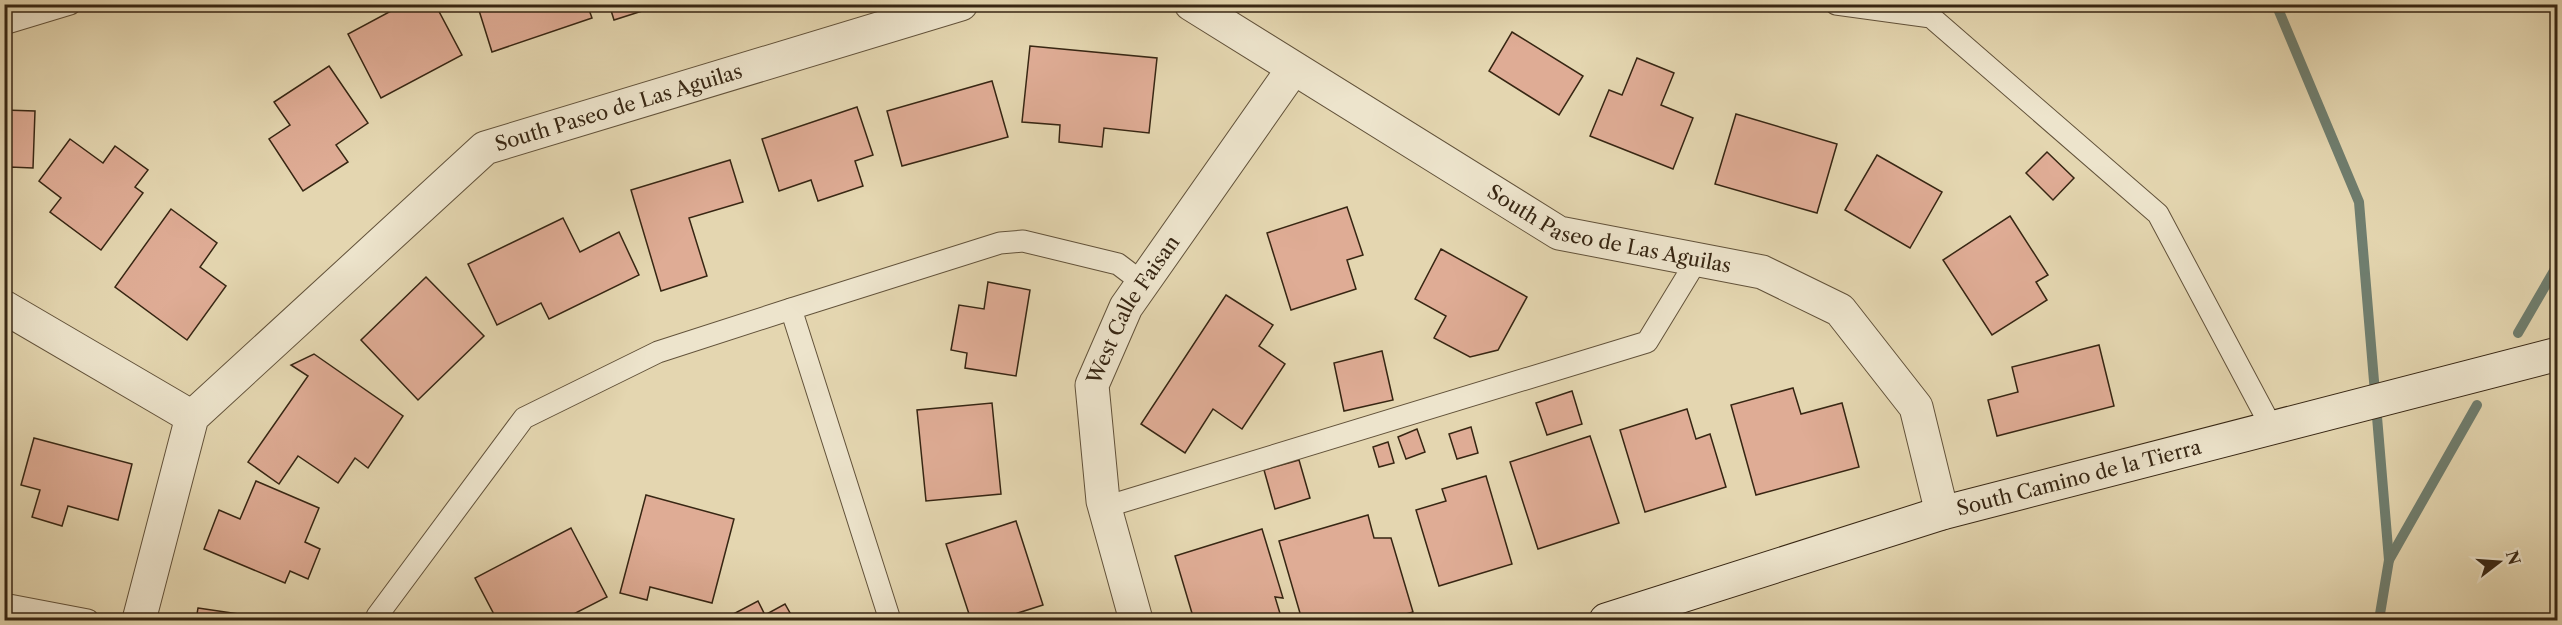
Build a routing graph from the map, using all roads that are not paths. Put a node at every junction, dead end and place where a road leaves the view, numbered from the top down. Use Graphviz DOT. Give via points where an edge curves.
graph roads {
  1 [pos="70,4"];
  2 [pos="961,4"];
  3 [pos="1191,4"];
  4 [pos="1836,4"];
  5 [pos="4,24"];
  6 [pos="1293,69"];
  7 [pos="1697,260"];
  8 [pos="1143,283"];
  9 [pos="4,307"];
  10 [pos="791,309"];
  11 [pos="2558,354"];
  12 [pos="192,417"];
  13 [pos="2272,428"];
  14 [pos="1105,507"];
  15 [pos="1942,513"];
  16 [pos="4,604"];
  17 [pos="88,621"];
  18 [pos="139,621"];
  19 [pos="377,621"];
  20 [pos="890,621"];
  21 [pos="1136,621"];
  22 [pos="1606,621"];
  1 -- 5 [label="lane"];
  2 -- 12 [label="street, South Paseo de Las Aguilas" via="485,148"];
  3 -- 6 [label="street, South Paseo de Las Aguilas"];
  4 -- 13 [label="lane" via="1931,17 2158,214"];
  6 -- 7 [label="street, South Paseo de Las Aguilas" via="1559,232"];
  6 -- 8 [label="street, West Calle Faisan"];
  7 -- 14 [label="lane" via="1647,342"];
  7 -- 15 [label="street, South Paseo de Las Aguilas" via="1762,272 1840,310 1916,407"];
  8 -- 10 [label="lane" via="1118,264 1023,241 1000,243"];
  8 -- 14 [label="street, West Calle Faisan" via="1126,307 1092,385"];
  9 -- 12 [label="street"];
  10 -- 19 [label="lane" via="658,352 524,418"];
  10 -- 20 [label="lane"];
  11 -- 13 [label="street, South Camino de la Tierra"];
  12 -- 18 [label="street"];
  13 -- 15 [label="street, South Camino de la Tierra"];
  14 -- 21 [label="street, West Calle Faisan"];
  15 -- 22 [label="street, South Camino de la Tierra"];
  16 -- 17 [label="lane"];
}
